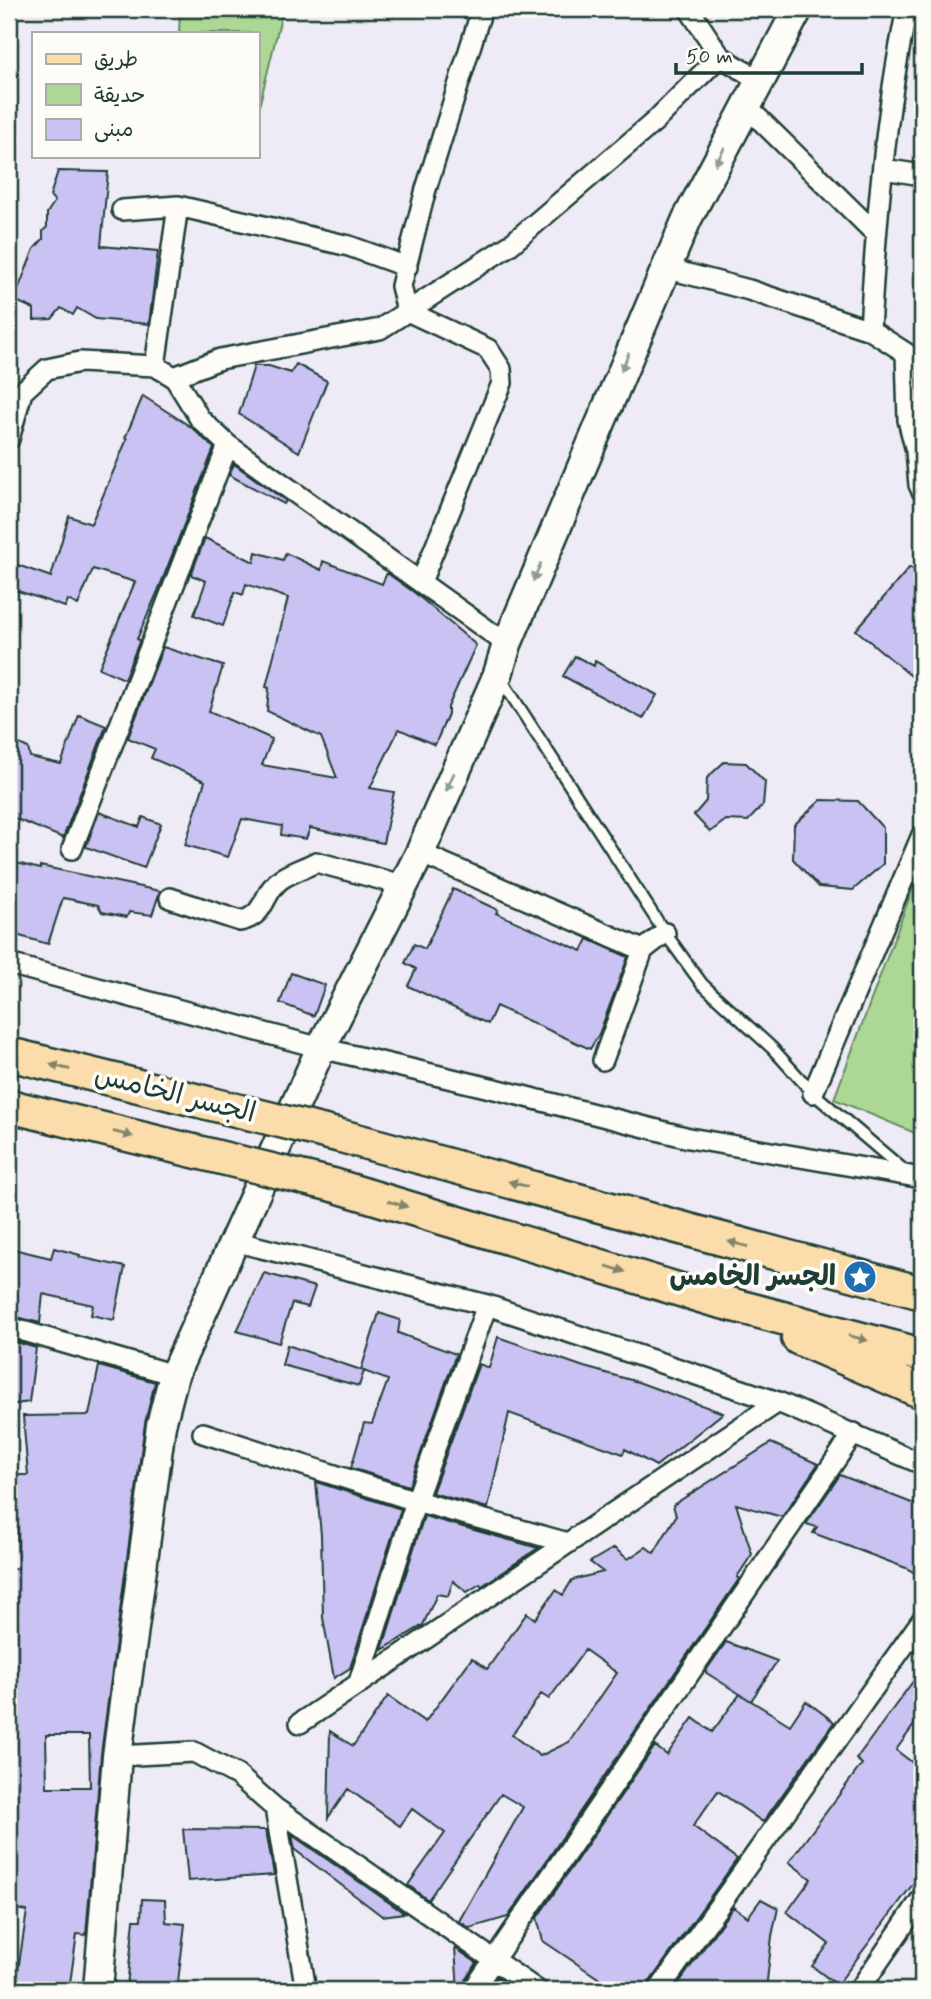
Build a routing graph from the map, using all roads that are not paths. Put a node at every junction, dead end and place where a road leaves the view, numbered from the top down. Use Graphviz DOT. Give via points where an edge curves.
graph roads {
  1 [pos="482,9"];
  2 [pos="688,9"];
  3 [pos="797,9"];
  4 [pos="907,9"];
  5 [pos="720,56"];
  6 [pos="760,81"];
  7 [pos="747,106"];
  8 [pos="883,169"];
  9 [pos="922,175"];
  10 [pos="178,206"];
  11 [pos="122,209"];
  12 [pos="875,233"];
  13 [pos="407,267"];
  14 [pos="665,268"];
  15 [pos="407,311"];
  16 [pos="870,330"];
  17 [pos="914,352"];
  18 [pos="155,366"];
  19 [pos="174,377"];
  20 [pos="915,423"];
  21 [pos="9,439"];
  22 [pos="229,445"];
  23 [pos="922,491"];
  24 [pos="421,582"];
  25 [pos="507,644"];
  26 [pos="498,674"];
  27 [pos="922,835"];
  28 [pos="72,849"];
  29 [pos="420,853"];
  30 [pos="402,886"];
  31 [pos="170,898"];
  32 [pos="664,933"];
  33 [pos="643,950"];
  34 [pos="9,964"];
  35 [pos="321,1048"];
  36 [pos="9,1054"];
  37 [pos="603,1060"];
  38 [pos="813,1093"];
  39 [pos="9,1106"];
  40 [pos="915,1176"];
  41 [pos="234,1241"];
  42 [pos="922,1293"];
  43 [pos="707,1298"];
  44 [pos="487,1305"];
  45 [pos="9,1327"];
  46 [pos="922,1355"];
  47 [pos="174,1375"];
  48 [pos="922,1392"];
  49 [pos="778,1402"];
  50 [pos="203,1433"];
  51 [pos="854,1433"];
  52 [pos="922,1464"];
  53 [pos="416,1501"];
  54 [pos="568,1543"];
  55 [pos="922,1620"];
  56 [pos="358,1685"];
  57 [pos="300,1723"];
  58 [pos="117,1756"];
  59 [pos="275,1808"];
  60 [pos="922,1898"];
  61 [pos="494,1961"];
  62 [pos="97,1990"];
  63 [pos="306,1990"];
  64 [pos="473,1990"];
  65 [pos="537,1990"];
  66 [pos="659,1990"];
  67 [pos="859,1990"];
  1 -- 13 [label="street" via="426,189"];
  2 -- 5 [label="street"];
  3 -- 6 [label="street"];
  4 -- 8 [label="street"];
  5 -- 6 [label="street"];
  5 -- 15 [label="street" via="653,122 510,244"];
  6 -- 7 [label="street"];
  7 -- 12 [label="street"];
  7 -- 14 [label="street, one-way"];
  8 -- 9 [label="street"];
  8 -- 12 [label="street"];
  10 -- 11 [label="street"];
  10 -- 13 [label="street" via="349,246"];
  10 -- 18 [label="street"];
  12 -- 16 [label="street"];
  13 -- 15 [label="street" via="401,286"];
  14 -- 16 [label="street"];
  14 -- 25 [label="street, one-way"];
  15 -- 19 [label="street" via="380,329 220,359"];
  15 -- 24 [label="street" via="488,349 501,369 502,383"];
  16 -- 17 [label="street"];
  17 -- 20 [label="street"];
  18 -- 19 [label="street"];
  18 -- 21 [label="street" via="80,362 47,369 22,392"];
  19 -- 22 [label="street" via="200,419"];
  20 -- 23 [label="street"];
  22 -- 24 [label="street"];
  22 -- 28 [label="street"];
  24 -- 25 [label="street"];
  25 -- 26 [label="street"];
  26 -- 29 [label="street, one-way"];
  26 -- 32 [label="lane"];
  27 -- 38 [label="street"];
  29 -- 30 [label="street"];
  29 -- 33 [label="street"];
  30 -- 31 [label="street" via="316,862 279,880 250,919 240,920"];
  30 -- 35 [label="street"];
  32 -- 33 [label="street"];
  32 -- 38 [label="lane" via="702,984"];
  33 -- 37 [label="street"];
  34 -- 35 [label="street"];
  35 -- 40 [label="street" via="689,1138"];
  35 -- 41 [label="street"];
  42 -- 36 [label="main road, الجسر الخامس, one-way, bridge" via="341,1136"];
  38 -- 40 [label="lane"];
  39 -- 43 [label="main road, الجسر الخامس, one-way, bridge" via="332,1185"];
  41 -- 44 [label="street"];
  41 -- 47 [label="street"];
  43 -- 46 [label="main road, one-way"];
  43 -- 48 [label="main road"];
  44 -- 49 [label="street"];
  44 -- 53 [label="street"];
  45 -- 47 [label="street"];
  47 -- 58 [label="street" via="161,1425"];
  49 -- 51 [label="street"];
  49 -- 54 [label="street"];
  50 -- 53 [label="street"];
  51 -- 52 [label="street"];
  51 -- 61 [label="street"];
  53 -- 54 [label="street"];
  53 -- 56 [label="street"];
  54 -- 56 [label="street"];
  55 -- 66 [label="street"];
  56 -- 57 [label="street"];
  58 -- 59 [label="street" via="194,1752 237,1775"];
  58 -- 62 [label="street"];
  59 -- 61 [label="street"];
  59 -- 63 [label="street"];
  60 -- 67 [label="street"];
  61 -- 64 [label="street"];
  61 -- 65 [label="street"];
}
